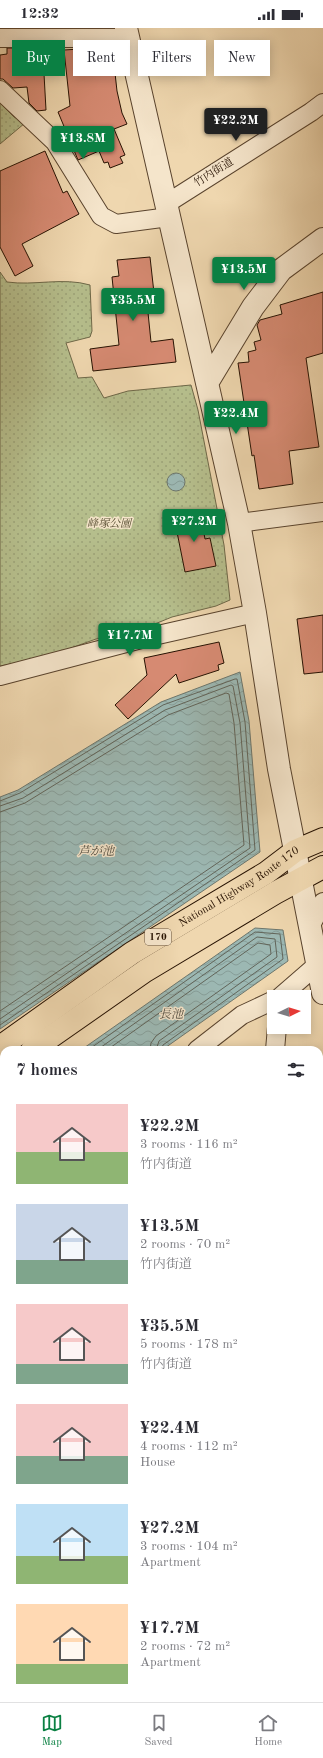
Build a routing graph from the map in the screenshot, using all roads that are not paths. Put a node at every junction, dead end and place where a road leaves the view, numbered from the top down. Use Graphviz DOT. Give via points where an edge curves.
graph roads {
  1 [pos="128,33"];
  2 [pos="0,38"];
  3 [pos="0,90"];
  4 [pos="323,103"];
  5 [pos="167,211"];
  6 [pos="323,239"];
  7 [pos="207,383"];
  8 [pos="323,512"];
  9 [pos="239,523"];
  10 [pos="255,613"];
  11 [pos="0,676"];
  12 [pos="323,839"];
  13 [pos="295,851"];
  14 [pos="323,867"];
  15 [pos="301,879"];
  16 [pos="323,902"];
  17 [pos="316,946"];
  18 [pos="285,990"];
  19 [pos="323,993"];
  20 [pos="267,1003"];
  21 [pos="276,1034"];
  22 [pos="1,1046"];
  23 [pos="38,1046"];
  24 [pos="202,1046"];
  25 [pos="275,1046"];
  1 -- 2 [label="street"];
  1 -- 5 [label="street"];
  3 -- 5 [label="street" via="54,142 101,216 116,224"];
  4 -- 5 [label="street, 竹内街道"];
  5 -- 7 [label="street"];
  6 -- 7 [label="street" via="281,270 253,307"];
  7 -- 9 [label="street"];
  8 -- 9 [label="street"];
  9 -- 10 [label="street"];
  10 -- 11 [label="street" via="149,637"];
  10 -- 13 [label="street" via="279,769"];
  12 -- 13 [label="highway, National Highway Route 170 / 170"];
  13 -- 15 [label="street"];
  13 -- 22 [label="highway, National Highway Route 170 / 170" via="266,873 132,953"];
  14 -- 15 [label="highway, National Highway Route 170 / 170"];
  15 -- 17 [label="street"];
  15 -- 23 [label="highway, National Highway Route 170 / 170" via="145,971"];
  16 -- 17 [label="street"];
  17 -- 18 [label="street"];
  17 -- 19 [label="street"];
  20 -- 24 [label="street" via="242,1015"];
  21 -- 25 [label="street"];
}
